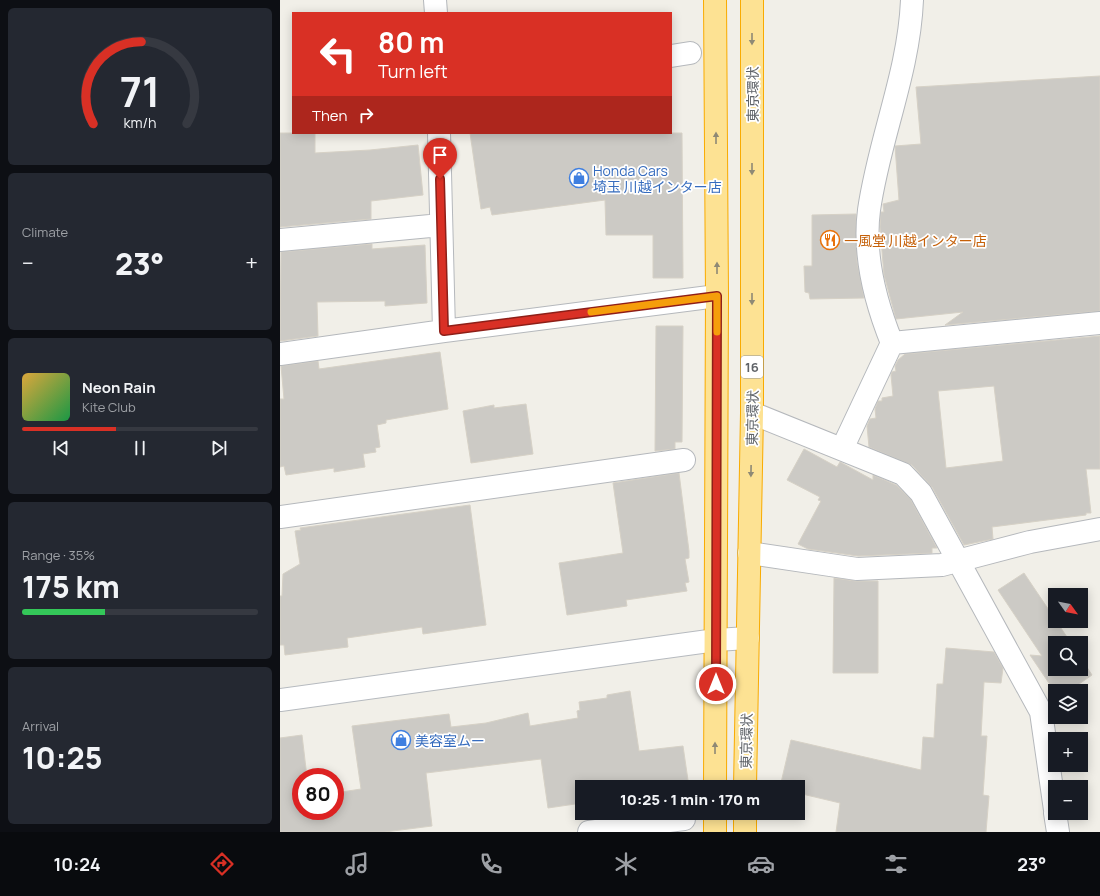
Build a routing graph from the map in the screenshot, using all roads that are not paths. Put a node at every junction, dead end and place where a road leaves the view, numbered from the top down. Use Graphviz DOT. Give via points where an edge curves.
graph roads {
  1 [pos="435,0"];
  2 [pos="715,0"];
  3 [pos="752,0"];
  4 [pos="912,0"];
  5 [pos="436,12"];
  6 [pos="439,134"];
  7 [pos="441,225"];
  8 [pos="280,240"];
  9 [pos="717,296"];
  10 [pos="1100,323"];
  11 [pos="444,331"];
  12 [pos="892,343"];
  13 [pos="280,354"];
  14 [pos="752,413"];
  15 [pos="842,449"];
  16 [pos="684,460"];
  17 [pos="280,517"];
  18 [pos="1100,529"];
  19 [pos="749,553"];
  20 [pos="959,562"];
  21 [pos="748,638"];
  22 [pos="716,640"];
  23 [pos="280,700"];
  24 [pos="715,780"];
  25 [pos="745,780"];
  26 [pos="1051,780"];
  27 [pos="677,820"];
  28 [pos="715,820"];
  29 [pos="745,820"];
  30 [pos="1056,820"];
  31 [pos="589,832"];
  32 [pos="715,832"];
  33 [pos="745,832"];
  34 [pos="1058,832"];
  1 -- 5 [label="street"];
  9 -- 2 [label="highway, one-way"];
  3 -- 14 [label="highway, 東京環状 / 16, one-way"];
  4 -- 12 [label="street" via="911,22 900,86 869,211 872,281 879,312"];
  6 -- 7 [label="street"];
  7 -- 8 [label="street"];
  7 -- 11 [label="street"];
  9 -- 11 [label="street"];
  9 -- 22 [label="highway"];
  10 -- 12 [label="street"];
  11 -- 13 [label="street"];
  12 -- 15 [label="street"];
  14 -- 15 [label="street"];
  14 -- 19 [label="highway, 東京環状 / 16, one-way"];
  15 -- 20 [label="street" via="903,474 921,493"];
  16 -- 17 [label="street"];
  18 -- 20 [label="street" via="1030,542"];
  19 -- 20 [label="street" via="857,569"];
  19 -- 21 [label="highway, 東京環状 / 16"];
  20 -- 26 [label="street" via="1041,712"];
  21 -- 22 [label="street"];
  21 -- 25 [label="highway, 東京環状 / 16"];
  22 -- 23 [label="street"];
  24 -- 22 [label="highway, one-way"];
  27 -- 31 [label="street"];
  28 -- 32 [label="highway"];
  29 -- 33 [label="highway"];
  30 -- 34 [label="street"];
}
